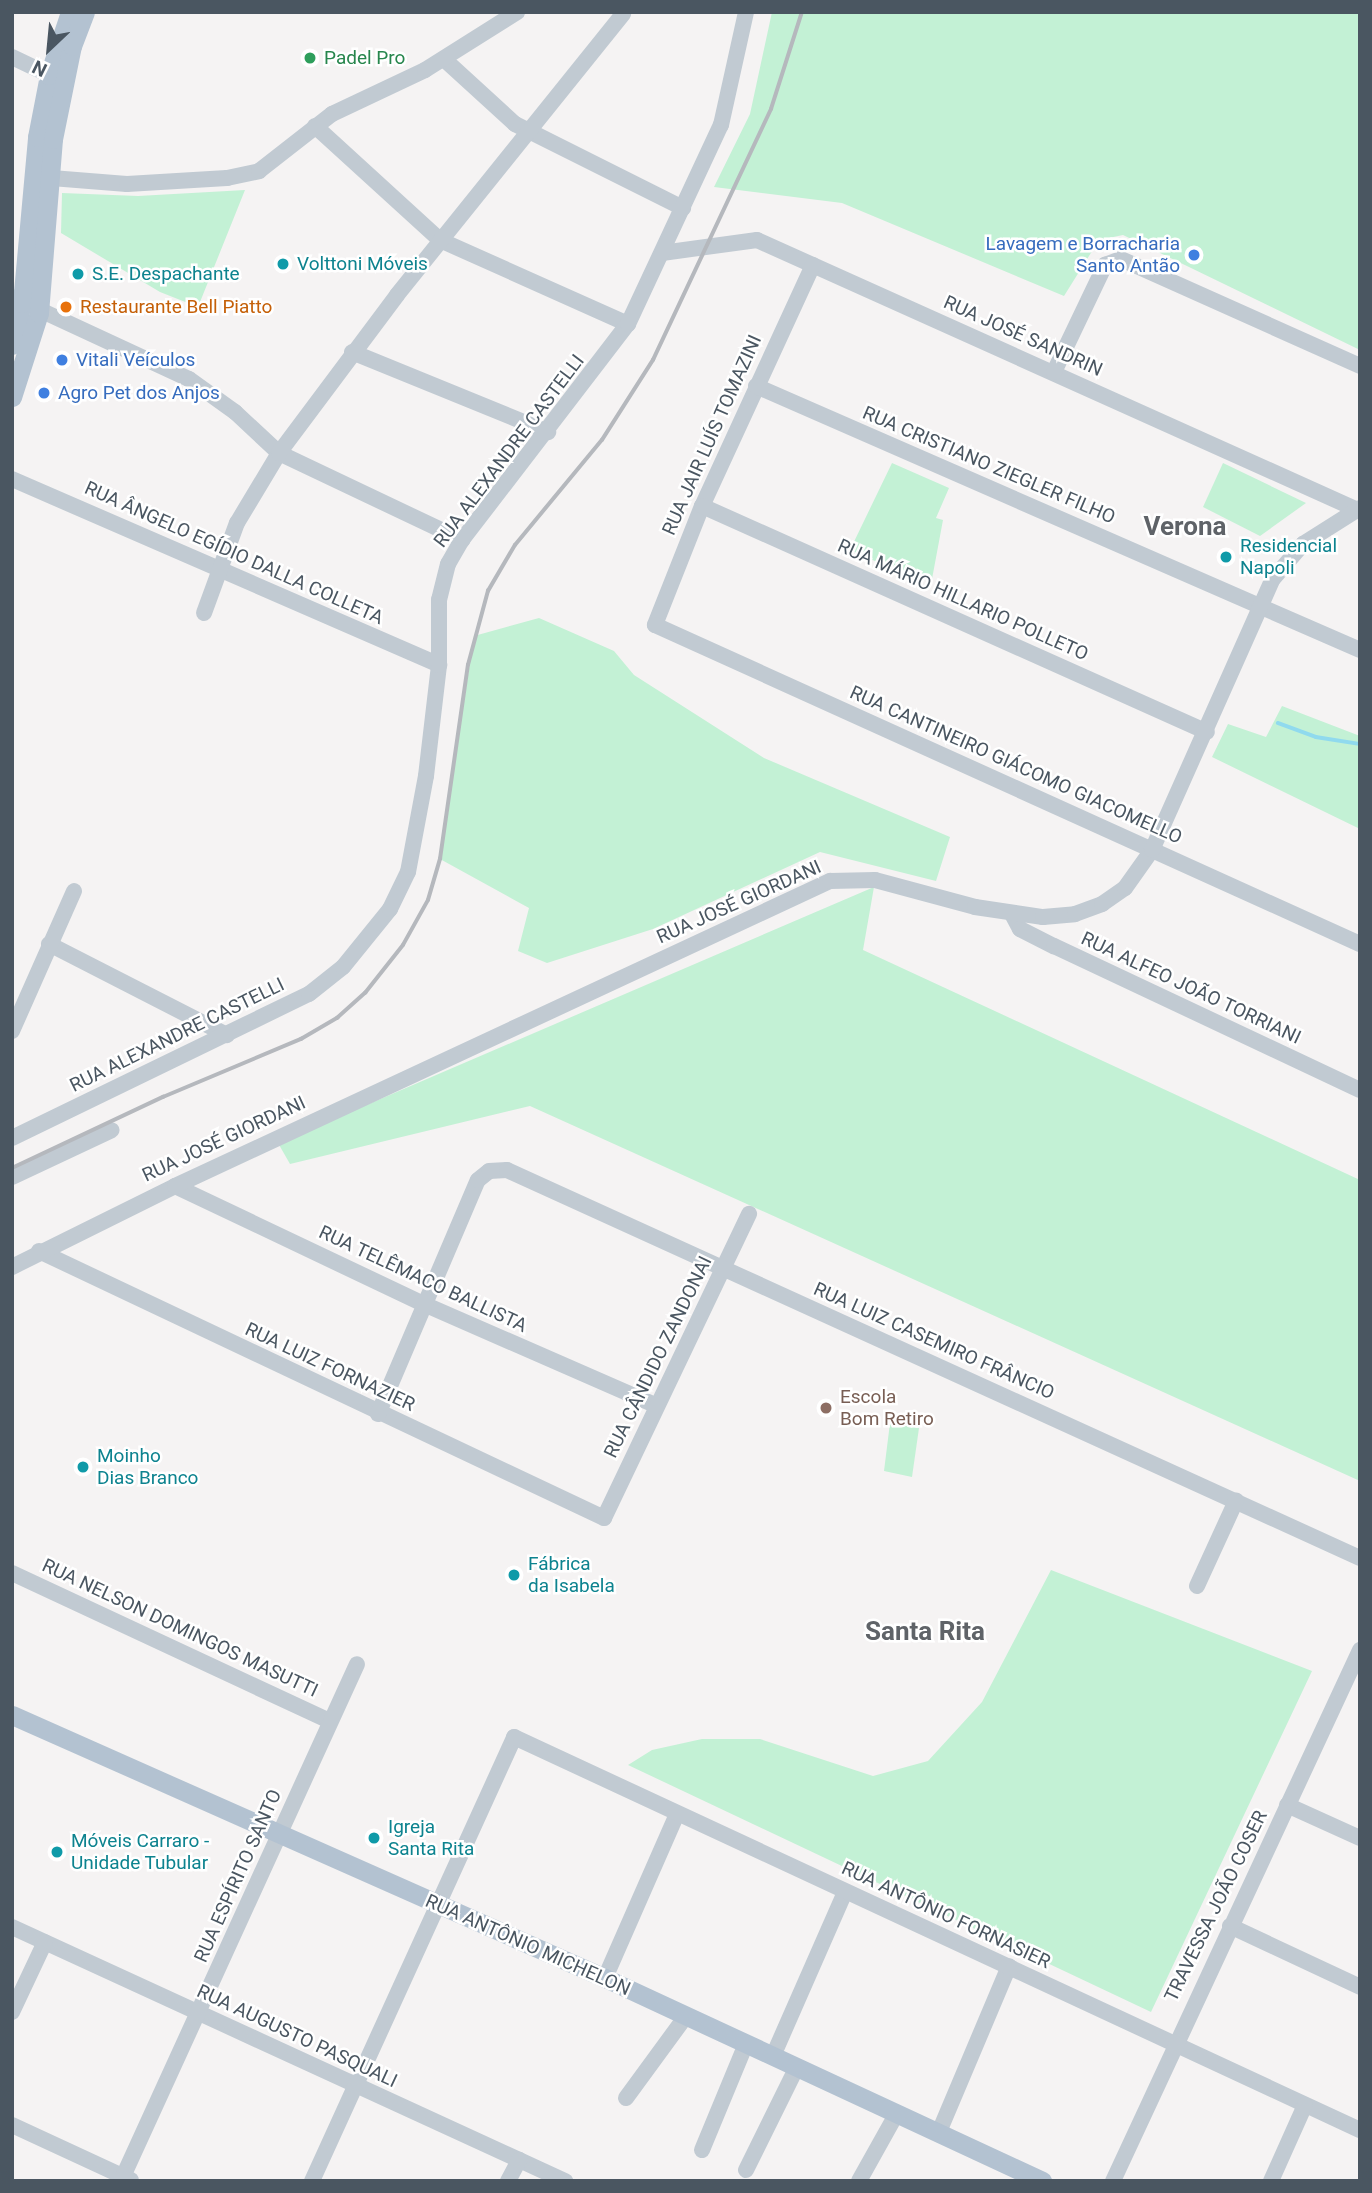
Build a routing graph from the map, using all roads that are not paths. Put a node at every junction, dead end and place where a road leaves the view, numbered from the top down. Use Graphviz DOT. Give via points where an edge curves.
graph roads {
  1 [pos="70,12"];
  2 [pos="85,12"];
  3 [pos="517,12"];
  4 [pos="746,12"];
  5 [pos="623,14"];
  6 [pos="12,57"];
  7 [pos="445,60"];
  8 [pos="57,78"];
  9 [pos="315,126"];
  10 [pos="528,132"];
  11 [pos="41,177"];
  12 [pos="683,208"];
  13 [pos="440,240"];
  14 [pos="662,253"];
  15 [pos="813,265"];
  16 [pos="24,304"];
  17 [pos="628,324"];
  18 [pos="12,345"];
  19 [pos="352,352"];
  20 [pos="1360,366"];
  21 [pos="1054,372"];
  22 [pos="756,386"];
  23 [pos="12,397"];
  24 [pos="548,432"];
  25 [pos="279,453"];
  26 [pos="12,479"];
  27 [pos="702,506"];
  28 [pos="1359,510"];
  29 [pos="462,540"];
  30 [pos="221,568"];
  31 [pos="1259,605"];
  32 [pos="204,613"];
  33 [pos="654,625"];
  34 [pos="1360,650"];
  35 [pos="439,665"];
  36 [pos="1207,732"];
  37 [pos="1152,850"];
  38 [pos="74,891"];
  39 [pos="1012,914"];
  40 [pos="49,944"];
  41 [pos="1360,944"];
  42 [pos="12,1031"];
  43 [pos="227,1035"];
  44 [pos="1360,1090"];
  45 [pos="112,1130"];
  46 [pos="12,1138"];
  47 [pos="12,1177"];
  48 [pos="175,1185"];
  49 [pos="749,1214"];
  50 [pos="38,1251"];
  51 [pos="12,1267"];
  52 [pos="724,1269"];
  53 [pos="426,1305"];
  54 [pos="657,1406"];
  55 [pos="378,1414"];
  56 [pos="1236,1501"];
  57 [pos="604,1518"];
  58 [pos="1360,1558"];
  59 [pos="12,1573"];
  60 [pos="1197,1586"];
  61 [pos="1359,1653"];
  62 [pos="357,1664"];
  63 [pos="12,1715"];
  64 [pos="330,1721"];
  65 [pos="1287,1805"];
  66 [pos="677,1814"];
  67 [pos="279,1834"];
  68 [pos="1360,1838"];
  69 [pos="845,1892"];
  70 [pos="438,1906"];
  71 [pos="1230,1926"];
  72 [pos="12,1927"];
  73 [pos="44,1942"];
  74 [pos="1009,1966"];
  75 [pos="605,1978"];
  76 [pos="1360,1987"];
  77 [pos="12,2012"];
  78 [pos="200,2014"];
  79 [pos="686,2016"];
  80 [pos="1174,2043"];
  81 [pos="746,2044"];
  82 [pos="773,2056"];
  83 [pos="797,2067"];
  84 [pos="356,2086"];
  85 [pos="626,2098"];
  86 [pos="1305,2105"];
  87 [pos="897,2113"];
  88 [pos="12,2125"];
  89 [pos="1360,2130"];
  90 [pos="939,2132"];
  91 [pos="702,2150"];
  92 [pos="519,2160"];
  93 [pos="746,2171"];
  94 [pos="1029,2178"];
  95 [pos="125,2179"];
  96 [pos="312,2181"];
  97 [pos="508,2181"];
  98 [pos="565,2181"];
  99 [pos="859,2181"];
  100 [pos="1113,2181"];
  101 [pos="1271,2181"];
  1 -- 8 [label="main road"];
  2 -- 8 [label="main road"];
  3 -- 7 [label="street"];
  4 -- 12 [label="street, RUA ALEXANDRE CASTELLI" via="721,125"];
  5 -- 10 [label="street"];
  6 -- 8 [label="street"];
  7 -- 9 [label="street"];
  7 -- 10 [label="street"];
  8 -- 11 [label="main road"];
  9 -- 11 [label="street" via="269,164 245,176 127,184"];
  9 -- 13 [label="street"];
  10 -- 12 [label="street"];
  10 -- 13 [label="street"];
  11 -- 16 [label="main road"];
  12 -- 14 [label="street, RUA ALEXANDRE CASTELLI"];
  13 -- 17 [label="street"];
  13 -- 19 [label="street"];
  14 -- 15 [label="street, RUA JOSÉ SANDRIN" via="749,239"];
  14 -- 17 [label="street, RUA ALEXANDRE CASTELLI"];
  15 -- 21 [label="street, RUA JOSÉ SANDRIN"];
  15 -- 22 [label="street, RUA JAIR LUÍS TOMAZINI"];
  16 -- 18 [label="main road"];
  16 -- 23 [label="main road"];
  16 -- 25 [label="street" via="190,379"];
  17 -- 24 [label="street, RUA ALEXANDRE CASTELLI"];
  19 -- 24 [label="street"];
  19 -- 25 [label="street"];
  20 -- 21 [label="street" via="1122,259 1105,264"];
  21 -- 28 [label="street, RUA JOSÉ SANDRIN"];
  22 -- 27 [label="street, RUA JAIR LUÍS TOMAZINI"];
  22 -- 31 [label="street, RUA CRISTIANO ZIEGLER FILHO"];
  24 -- 29 [label="street, RUA ALEXANDRE CASTELLI"];
  25 -- 29 [label="street"];
  25 -- 30 [label="street" via="237,523"];
  26 -- 30 [label="street, RUA ÂNGELO EGÍDIO DALLA COLLETA"];
  27 -- 33 [label="street, RUA JAIR LUÍS TOMAZINI"];
  27 -- 36 [label="street, RUA MÁRIO HILLARIO POLLETO"];
  28 -- 31 [label="street, RUA JOSÉ GIORDANI" via="1288,557"];
  29 -- 35 [label="street, RUA ALEXANDRE CASTELLI" via="449,564 439,600"];
  30 -- 32 [label="street"];
  30 -- 35 [label="street, RUA ÂNGELO EGÍDIO DALLA COLLETA"];
  31 -- 34 [label="street, RUA CRISTIANO ZIEGLER FILHO"];
  31 -- 36 [label="street, RUA JOSÉ GIORDANI"];
  33 -- 37 [label="street, RUA CANTINEIRO GIÁCOMO GIACOMELLO"];
  35 -- 43 [label="street, RUA ALEXANDRE CASTELLI" via="408,872 390,909 331,979 280,1012"];
  36 -- 37 [label="street, RUA JOSÉ GIORDANI"];
  37 -- 39 [label="street, RUA JOSÉ GIORDANI" via="1125,888 1102,904 1075,914"];
  37 -- 41 [label="street, RUA CANTINEIRO GIÁCOMO GIACOMELLO"];
  38 -- 40 [label="street"];
  39 -- 44 [label="street, RUA ALFEO JOÃO TORRIANI" via="1020,929"];
  39 -- 48 [label="street, RUA JOSÉ GIORDANI" via="876,880 830,881"];
  40 -- 42 [label="street"];
  40 -- 43 [label="street"];
  43 -- 46 [label="street, RUA ALEXANDRE CASTELLI"];
  45 -- 47 [label="street"];
  48 -- 50 [label="street, RUA JOSÉ GIORDANI"];
  48 -- 53 [label="street, RUA TELÊMACO BALLISTA"];
  49 -- 52 [label="street, RUA CÂNDIDO ZANDONAI"];
  50 -- 51 [label="street, RUA JOSÉ GIORDANI"];
  50 -- 55 [label="street, RUA LUIZ FORNAZIER"];
  52 -- 53 [label="street, RUA LUIZ CASEMIRO FRÂNCIO" via="508,1170 489,1171 478,1180"];
  52 -- 54 [label="street, RUA CÂNDIDO ZANDONAI"];
  52 -- 56 [label="street, RUA LUIZ CASEMIRO FRÂNCIO"];
  53 -- 54 [label="street, RUA TELÊMACO BALLISTA"];
  53 -- 55 [label="street"];
  54 -- 57 [label="street, RUA CÂNDIDO ZANDONAI"];
  55 -- 57 [label="street, RUA LUIZ FORNAZIER"];
  56 -- 58 [label="street, RUA LUIZ CASEMIRO FRÂNCIO"];
  56 -- 60 [label="street"];
  59 -- 64 [label="street, RUA NELSON DOMINGOS MASUTTI"];
  61 -- 65 [label="street, TRAVESSA JOÃO COSER"];
  62 -- 64 [label="street, RUA ESPÍRITO SANTO"];
  63 -- 67 [label="main road, RUA ANTÔNIO MICHELON"];
  64 -- 67 [label="street, RUA ESPÍRITO SANTO"];
  65 -- 68 [label="street"];
  65 -- 71 [label="street, TRAVESSA JOÃO COSER"];
  66 -- 69 [label="street, RUA ANTÔNIO FORNASIER"];
  66 -- 70 [label="street, RUA ANTÔNIO FORNASIER" via="514,1737"];
  66 -- 75 [label="street"];
  67 -- 70 [label="main road, RUA ANTÔNIO MICHELON"];
  67 -- 78 [label="street, RUA ESPÍRITO SANTO"];
  69 -- 74 [label="street, RUA ANTÔNIO FORNASIER"];
  69 -- 82 [label="street"];
  70 -- 75 [label="main road, RUA ANTÔNIO MICHELON"];
  70 -- 84 [label="street"];
  71 -- 76 [label="street"];
  71 -- 80 [label="street, TRAVESSA JOÃO COSER"];
  72 -- 73 [label="street, RUA AUGUSTO PASQUALI"];
  73 -- 77 [label="street"];
  73 -- 78 [label="street, RUA AUGUSTO PASQUALI"];
  74 -- 80 [label="street, RUA ANTÔNIO FORNASIER"];
  74 -- 90 [label="street"];
  75 -- 79 [label="main road, RUA ANTÔNIO MICHELON"];
  78 -- 84 [label="street, RUA AUGUSTO PASQUALI"];
  78 -- 95 [label="street, RUA ESPÍRITO SANTO"];
  79 -- 81 [label="main road, RUA ANTÔNIO MICHELON"];
  79 -- 85 [label="street"];
  80 -- 86 [label="street, RUA ANTÔNIO FORNASIER"];
  80 -- 100 [label="street, TRAVESSA JOÃO COSER"];
  81 -- 82 [label="main road, RUA ANTÔNIO MICHELON"];
  81 -- 91 [label="street"];
  82 -- 83 [label="main road, RUA ANTÔNIO MICHELON"];
  83 -- 87 [label="main road, RUA ANTÔNIO MICHELON"];
  83 -- 93 [label="street"];
  84 -- 92 [label="street, RUA AUGUSTO PASQUALI"];
  84 -- 96 [label="street"];
  86 -- 89 [label="street, RUA ANTÔNIO FORNASIER"];
  86 -- 101 [label="street"];
  87 -- 90 [label="main road, RUA ANTÔNIO MICHELON"];
  87 -- 99 [label="street"];
  88 -- 95 [label="street"];
  90 -- 94 [label="main road, RUA ANTÔNIO MICHELON"];
  92 -- 97 [label="street"];
  92 -- 98 [label="street, RUA AUGUSTO PASQUALI"];
}
